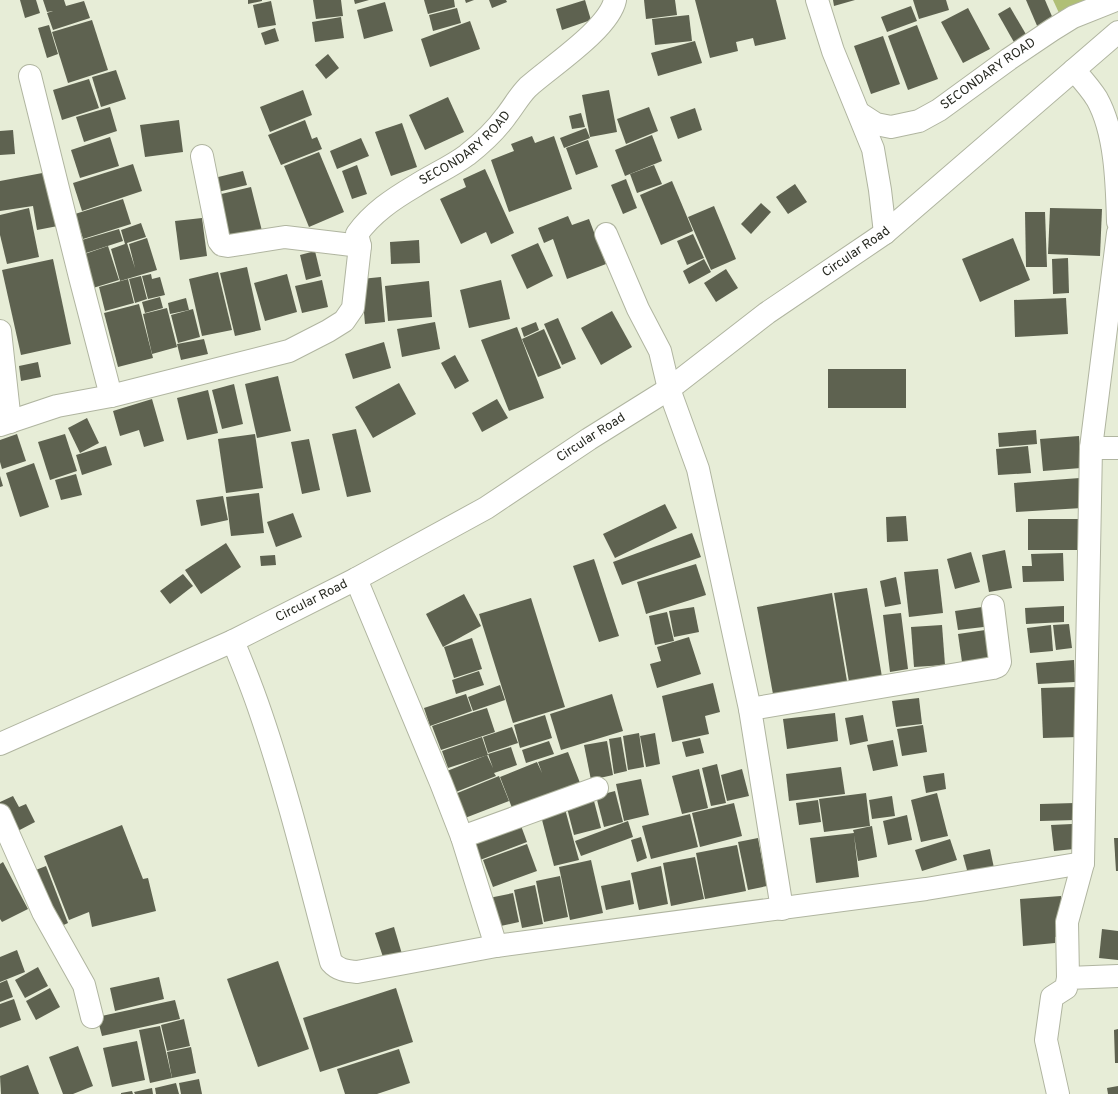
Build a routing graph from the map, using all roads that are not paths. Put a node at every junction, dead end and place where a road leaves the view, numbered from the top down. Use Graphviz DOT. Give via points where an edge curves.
graph roads {
  1 [pos="615,0"];
  2 [pos="817,0"];
  3 [pos="1116,0"];
  4 [pos="1118,32"];
  5 [pos="1074,70"];
  6 [pos="30,76"];
  7 [pos="859,113"];
  8 [pos="202,156"];
  9 [pos="1118,222"];
  10 [pos="885,233"];
  11 [pos="1118,233"];
  12 [pos="606,234"];
  13 [pos="360,246"];
  14 [pos="0,331"];
  15 [pos="669,389"];
  16 [pos="111,396"];
  17 [pos="5,424"];
  18 [pos="1091,448"];
  19 [pos="1118,448"];
  20 [pos="356,579"];
  21 [pos="993,606"];
  22 [pos="233,641"];
  23 [pos="750,709"];
  24 [pos="0,744"];
  25 [pos="597,788"];
  26 [pos="0,816"];
  27 [pos="462,837"];
  28 [pos="1084,863"];
  29 [pos="782,909"];
  30 [pos="496,946"];
  31 [pos="1118,976"];
  32 [pos="1068,978"];
  33 [pos="92,1017"];
  34 [pos="1058,1094"];
  1 -- 13 [label="street, SECONDARY ROAD" via="606,19 572,52 527,88 483,142 450,166 383,206 367,220 357,234"];
  2 -- 7 [label="street" via="833,52"];
  3 -- 7 [label="street, SECONDARY ROAD" via="1073,17 939,110 919,121 891,127 876,124"];
  4 -- 5 [label="street, Circular Road"];
  5 -- 9 [label="street" via="1097,99 1105,117 1115,164"];
  5 -- 10 [label="street, Circular Road"];
  6 -- 16 [label="street"];
  7 -- 10 [label="street" via="873,149"];
  8 -- 13 [label="street" via="218,241 222,245 285,237"];
  10 -- 15 [label="street, Circular Road" via="767,313"];
  11 -- 18 [label="street"];
  12 -- 15 [label="street" via="638,309 660,352"];
  13 -- 16 [label="street, SECONDARY ROAD" via="353,308 344,321 328,331 289,351"];
  14 -- 17 [label="street"];
  15 -- 20 [label="street, Circular Road" via="486,508"];
  15 -- 23 [label="street" via="698,469"];
  16 -- 17 [label="street" via="57,406"];
  18 -- 19 [label="street"];
  18 -- 28 [label="street"];
  20 -- 22 [label="street, Circular Road"];
  20 -- 27 [label="street"];
  21 -- 23 [label="street" via="1000,662 994,668"];
  22 -- 24 [label="street, Circular Road"];
  22 -- 30 [label="street" via="269,738 331,962 336,968 357,972"];
  23 -- 29 [label="street"];
  25 -- 27 [label="street"];
  26 -- 33 [label="street" via="43,912 84,986"];
  27 -- 30 [label="street"];
  28 -- 29 [label="street"];
  28 -- 32 [label="street" via="1067,922"];
  29 -- 30 [label="street"];
  31 -- 32 [label="street"];
  32 -- 34 [label="street" via="1066,988 1052,996 1046,1040"];
}
